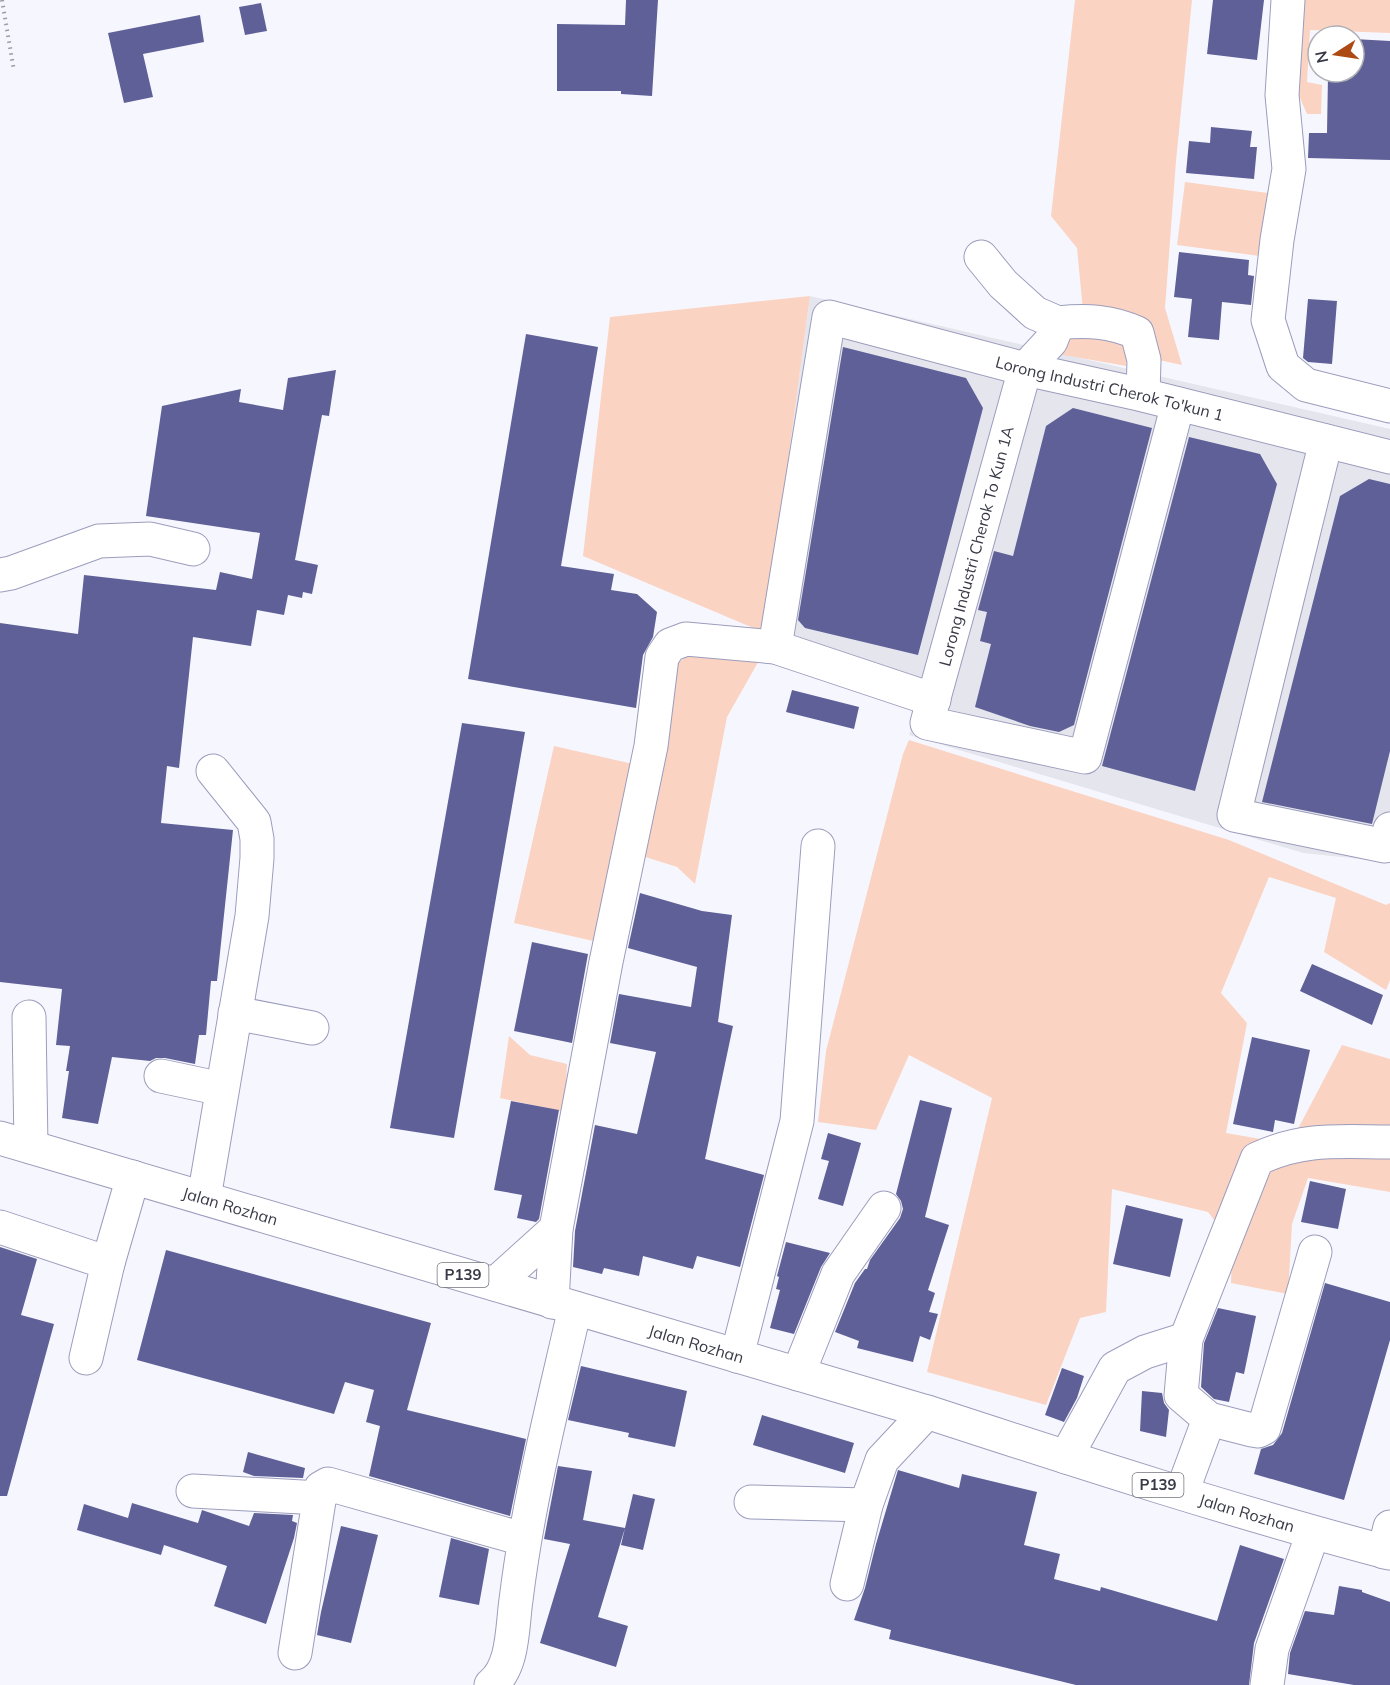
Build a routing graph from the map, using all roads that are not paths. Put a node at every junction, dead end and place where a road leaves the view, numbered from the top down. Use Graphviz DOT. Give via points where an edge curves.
graph roads {
  1 [pos="1288,0"];
  2 [pos="981,257"];
  3 [pos="1058,323"];
  4 [pos="1025,369"];
  5 [pos="1143,395"];
  6 [pos="1178,404"];
  7 [pos="1390,406"];
  8 [pos="1326,441"];
  9 [pos="1390,457"];
  10 [pos="193,549"];
  11 [pos="0,575"];
  12 [pos="775,647"];
  13 [pos="931,712"];
  14 [pos="213,771"];
  15 [pos="1390,829"];
  16 [pos="818,846"];
  17 [pos="235,1013"];
  18 [pos="29,1017"];
  19 [pos="312,1028"];
  20 [pos="161,1076"];
  21 [pos="222,1089"];
  22 [pos="15,1142"];
  23 [pos="1390,1142"];
  24 [pos="133,1177"];
  25 [pos="204,1198"];
  26 [pos="884,1209"];
  27 [pos="0,1227"];
  28 [pos="556,1229"];
  29 [pos="1315,1252"];
  30 [pos="108,1263"];
  31 [pos="495,1284"];
  32 [pos="563,1305"];
  33 [pos="1186,1340"];
  34 [pos="736,1356"];
  35 [pos="86,1358"];
  36 [pos="798,1374"];
  37 [pos="927,1412"];
  38 [pos="1209,1419"];
  39 [pos="1066,1457"];
  40 [pos="193,1491"];
  41 [pos="1182,1492"];
  42 [pos="320,1498"];
  43 [pos="751,1502"];
  44 [pos="866,1505"];
  45 [pos="1312,1533"];
  46 [pos="523,1539"];
  47 [pos="1388,1544"];
  48 [pos="847,1584"];
  49 [pos="295,1653"];
  50 [pos="491,1685"];
  51 [pos="1267,1685"];
  1 -- 7 [label="street" via="1282,95 1290,169 1268,320 1283,366 1306,385"];
  2 -- 3 [label="street" via="1035,313"];
  3 -- 4 [label="street" via="1051,341"];
  3 -- 5 [label="street" via="1086,320 1118,325 1137,333 1144,360"];
  4 -- 5 [label="street, Lorong Industri Cherok To'kun 1"];
  4 -- 12 [label="street, Lorong Industri Cherok To'kun 1" via="829,316"];
  4 -- 13 [label="street, Lorong Industri Cherok To Kun 1A"];
  5 -- 6 [label="street, Lorong Industri Cherok To'kun 1"];
  6 -- 8 [label="street, Lorong Industri Cherok To'kun 1"];
  6 -- 13 [label="street" via="1085,758"];
  8 -- 9 [label="street, Lorong Industri Cherok To'kun 1"];
  8 -- 15 [label="street" via="1234,815 1386,846"];
  10 -- 11 [label="street" via="150,539 99,541"];
  12 -- 13 [label="street"];
  12 -- 28 [label="street" via="686,639 670,645 662,657 651,746"];
  14 -- 17 [label="street" via="254,822 257,839 252,916"];
  16 -- 34 [label="street" via="797,1121"];
  17 -- 19 [label="street"];
  17 -- 21 [label="street"];
  18 -- 22 [label="street"];
  20 -- 21 [label="street"];
  21 -- 25 [label="street"];
  22 -- 24 [label="street, Jalan Rozhan / P139"];
  23 -- 33 [label="street" via="1312,1142 1279,1148 1257,1159"];
  24 -- 25 [label="street, Jalan Rozhan / P139"];
  24 -- 30 [label="street"];
  25 -- 31 [label="street, Jalan Rozhan / P139"];
  26 -- 36 [label="street" via="838,1274"];
  27 -- 30 [label="street"];
  28 -- 31 [label="street"];
  28 -- 32 [label="street"];
  29 -- 38 [label="street" via="1264,1428 1258,1431"];
  30 -- 35 [label="street"];
  31 -- 32 [label="street, Jalan Rozhan / P139"];
  32 -- 34 [label="street, Jalan Rozhan / P139"];
  32 -- 46 [label="street"];
  33 -- 38 [label="street" via="1181,1395"];
  33 -- 39 [label="street" via="1145,1352 1116,1368"];
  34 -- 36 [label="street, Jalan Rozhan / P139"];
  36 -- 37 [label="street, Jalan Rozhan / P139"];
  37 -- 39 [label="street, Jalan Rozhan / P139"];
  37 -- 44 [label="street" via="882,1460"];
  38 -- 41 [label="street"];
  39 -- 41 [label="street, Jalan Rozhan / P139"];
  40 -- 42 [label="street"];
  41 -- 45 [label="street, Jalan Rozhan / P139"];
  42 -- 46 [label="street" via="321,1488 328,1484"];
  42 -- 49 [label="street"];
  43 -- 44 [label="street"];
  44 -- 48 [label="street"];
  45 -- 47 [label="street, Jalan Rozhan / P139"];
  45 -- 51 [label="street" via="1272,1649"];
  46 -- 50 [label="street" via="508,1656 500,1678"];
}
